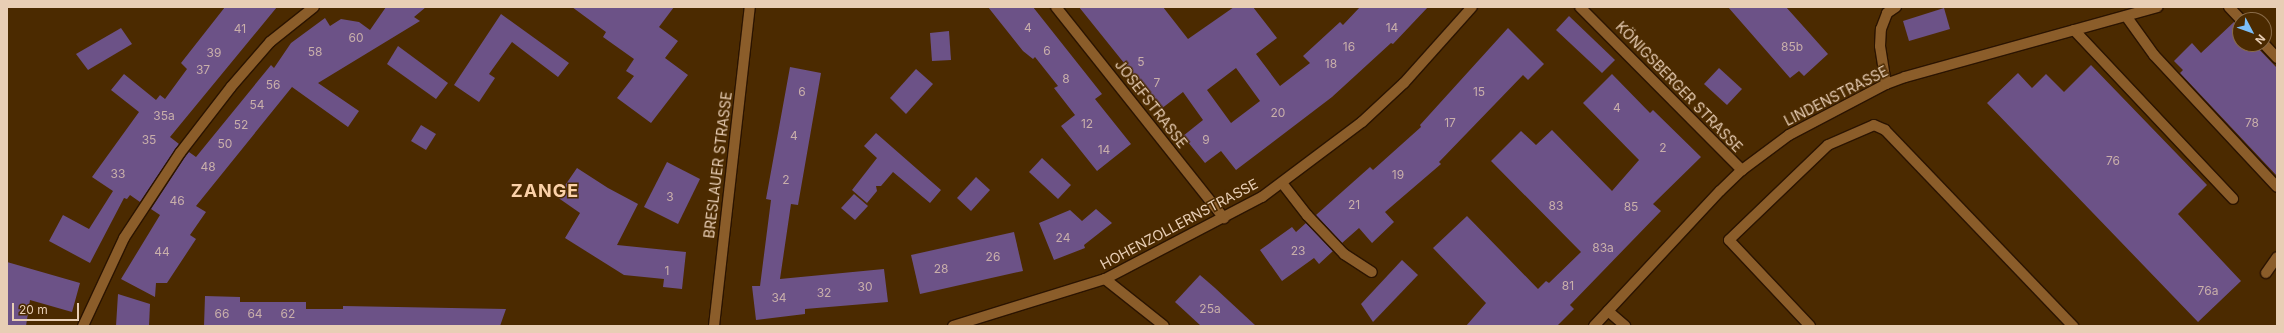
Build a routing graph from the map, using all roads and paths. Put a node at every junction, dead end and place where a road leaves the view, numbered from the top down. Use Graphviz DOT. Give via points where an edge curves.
graph roads {
  1 [pos="314,7"];
  2 [pos="750,7"];
  3 [pos="1056,7"];
  4 [pos="1472,7"];
  5 [pos="1580,7"];
  6 [pos="1896,7"];
  7 [pos="2157,7"];
  8 [pos="2126,16"];
  9 [pos="2074,30"];
  10 [pos="1886,84"];
  11 [pos="1742,170"];
  12 [pos="1282,183"];
  13 [pos="2277,187"];
  14 [pos="2233,199"];
  15 [pos="1224,218"];
  16 [pos="2277,257"];
  17 [pos="1372,272"];
  18 [pos="2266,273"];
  19 [pos="1106,279"];
  20 [pos="1608,311"];
  21 [pos="83,326"];
  22 [pos="714,326"];
  23 [pos="953,326"];
  24 [pos="1164,326"];
  25 [pos="1594,326"];
  26 [pos="1625,326"];
  27 [pos="1810,326"];
  28 [pos="2073,326"];
  1 -- 21 [label="street" via="270,42 180,153 124,238"];
  2 -- 22 [label="street, BRESLAUER STRASSE"];
  3 -- 15 [label="street, JOSEFSTRASSE"];
  4 -- 12 [label="street, HOHENZOLLERNSTRASSE" via="1404,83 1328,150"];
  5 -- 11 [label="street, KÖNIGSBERGER STRASSE"];
  6 -- 10 [label="street" via="1887,13 1881,29 1880,46"];
  7 -- 8 [label="street, LINDENSTRASSE"];
  8 -- 9 [label="street, LINDENSTRASSE"];
  8 -- 13 [label="street" via="2154,55"];
  9 -- 10 [label="street, LINDENSTRASSE"];
  9 -- 14 [label="street"];
  10 -- 11 [label="street, LINDENSTRASSE" via="1789,135"];
  11 -- 20 [label="street, LINDENSTRASSE"];
  12 -- 15 [label="street, HOHENZOLLERNSTRASSE"];
  12 -- 17 [label="street" via="1307,215 1344,254"];
  15 -- 19 [label="street, HOHENZOLLERNSTRASSE"];
  16 -- 18 [label="street"];
  19 -- 23 [label="street, HOHENZOLLERNSTRASSE"];
  19 -- 24 [label="street"];
  20 -- 25 [label="street, LINDENSTRASSE"];
  20 -- 26 [label="street"];
  27 -- 28 [label="street" via="1729,240 1828,145 1874,125 1886,130"];
}
